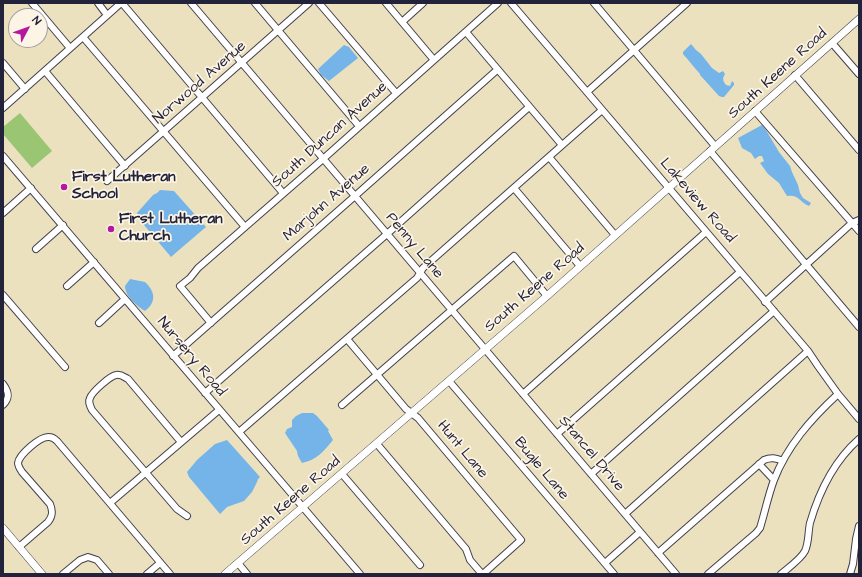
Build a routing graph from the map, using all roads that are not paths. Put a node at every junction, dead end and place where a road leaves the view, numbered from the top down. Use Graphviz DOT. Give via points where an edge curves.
graph roads {
  1 [pos="32,3"];
  2 [pos="98,3"];
  3 [pos="121,3"];
  4 [pos="191,3"];
  5 [pos="255,3"];
  6 [pos="309,3"];
  7 [pos="319,3"];
  8 [pos="386,3"];
  9 [pos="423,3"];
  10 [pos="498,3"];
  11 [pos="511,3"];
  12 [pos="594,3"];
  13 [pos="687,3"];
  14 [pos="107,14"];
  15 [pos="859,19"];
  16 [pos="402,22"];
  17 [pos="278,30"];
  18 [pos="466,32"];
  19 [pos="83,37"];
  20 [pos="832,43"];
  21 [pos="70,48"];
  22 [pos="634,50"];
  23 [pos="434,60"];
  24 [pos="3,63"];
  25 [pos="242,63"];
  26 [pos="497,70"];
  27 [pos="44,71"];
  28 [pos="859,74"];
  29 [pos="795,75"];
  30 [pos="25,89"];
  31 [pos="587,92"];
  32 [pos="396,93"];
  33 [pos="202,98"];
  34 [pos="529,107"];
  35 [pos="3,108"];
  36 [pos="602,110"];
  37 [pos="755,111"];
  38 [pos="359,126"];
  39 [pos="164,132"];
  40 [pos="562,145"];
  41 [pos="713,149"];
  42 [pos="859,150"];
  43 [pos="3,156"];
  44 [pos="549,157"];
  45 [pos="323,159"];
  46 [pos="125,166"];
  47 [pos="107,181"];
  48 [pos="31,188"];
  49 [pos="514,188"];
  50 [pos="668,188"];
  51 [pos="284,193"];
  52 [pos="355,196"];
  53 [pos="3,212"];
  54 [pos="859,220"];
  55 [pos="852,223"];
  56 [pos="63,225"];
  57 [pos="245,227"];
  58 [pos="859,231"];
  59 [pos="706,232"];
  60 [pos="387,234"];
  61 [pos="615,235"];
  62 [pos="36,249"];
  63 [pos="94,262"];
  64 [pos="806,264"];
  65 [pos="580,266"];
  66 [pos="740,272"];
  67 [pos="420,273"];
  68 [pos="67,286"];
  69 [pos="3,295"];
  70 [pos="547,296"];
  71 [pos="125,300"];
  72 [pos="765,302"];
  73 [pos="452,310"];
  74 [pos="774,311"];
  75 [pos="99,323"];
  76 [pos="211,323"];
  77 [pos="859,327"];
  78 [pos="346,339"];
  79 [pos="485,350"];
  80 [pos="808,351"];
  81 [pos="173,356"];
  82 [pos="65,367"];
  83 [pos="377,375"];
  84 [pos="449,381"];
  85 [pos="3,384"];
  86 [pos="205,393"];
  87 [pos="523,394"];
  88 [pos="838,394"];
  89 [pos="3,405"];
  90 [pos="342,405"];
  91 [pos="219,410"];
  92 [pos="412,414"];
  93 [pos="859,419"];
  94 [pos="238,432"];
  95 [pos="557,434"];
  96 [pos="859,439"];
  97 [pos="181,442"];
  98 [pos="377,444"];
  99 [pos="783,461"];
  100 [pos="760,464"];
  101 [pos="146,473"];
  102 [pos="342,474"];
  103 [pos="590,474"];
  104 [pos="774,480"];
  105 [pos="110,503"];
  106 [pos="303,507"];
  107 [pos="624,514"];
  108 [pos="187,516"];
  109 [pos="859,526"];
  110 [pos="3,528"];
  111 [pos="640,532"];
  112 [pos="19,547"];
  113 [pos="658,553"];
  114 [pos="160,563"];
  115 [pos="238,563"];
  116 [pos="605,563"];
  117 [pos="420,565"];
  118 [pos="42,574"];
  119 [pos="63,574"];
  120 [pos="108,574"];
  121 [pos="147,574"];
  122 [pos="170,574"];
  123 [pos="226,574"];
  124 [pos="247,574"];
  125 [pos="360,574"];
  126 [pos="482,574"];
  127 [pos="614,574"];
  128 [pos="676,574"];
  129 [pos="708,574"];
  130 [pos="781,574"];
  131 [pos="850,574"];
  1 -- 21 [label="street"];
  2 -- 14 [label="street"];
  3 -- 14 [label="street"];
  3 -- 33 [label="street"];
  4 -- 25 [label="street, Penny Lane"];
  5 -- 17 [label="street"];
  6 -- 17 [label="street, Norwood Avenue"];
  7 -- 32 [label="street"];
  8 -- 16 [label="street"];
  9 -- 16 [label="street"];
  10 -- 18 [label="street, South Duncan Avenue"];
  11 -- 31 [label="street, Lakeview Road"];
  12 -- 22 [label="street"];
  13 -- 22 [label="street"];
  14 -- 19 [label="street"];
  15 -- 20 [label="main road, South Keene Road"];
  16 -- 23 [label="street"];
  17 -- 25 [label="street, Norwood Avenue"];
  17 -- 38 [label="street"];
  18 -- 23 [label="street, South Duncan Avenue"];
  18 -- 26 [label="street"];
  19 -- 21 [label="street"];
  19 -- 39 [label="street"];
  20 -- 28 [label="street"];
  20 -- 29 [label="main road, South Keene Road"];
  21 -- 27 [label="street"];
  22 -- 31 [label="street"];
  22 -- 41 [label="street"];
  23 -- 32 [label="street, South Duncan Avenue"];
  24 -- 30 [label="street"];
  25 -- 33 [label="street, Norwood Avenue"];
  25 -- 45 [label="street, Penny Lane"];
  26 -- 34 [label="street"];
  26 -- 52 [label="street, Marjohn Avenue"];
  27 -- 30 [label="street"];
  27 -- 46 [label="street"];
  29 -- 37 [label="main road, South Keene Road"];
  29 -- 42 [label="street"];
  30 -- 35 [label="street"];
  31 -- 36 [label="street, Lakeview Road"];
  32 -- 38 [label="street, South Duncan Avenue"];
  33 -- 39 [label="street, Norwood Avenue"];
  33 -- 51 [label="street"];
  34 -- 40 [label="street"];
  34 -- 60 [label="street"];
  36 -- 40 [label="street"];
  36 -- 50 [label="street, Lakeview Road"];
  37 -- 41 [label="main road, South Keene Road"];
  37 -- 55 [label="street"];
  38 -- 45 [label="street, South Duncan Avenue"];
  39 -- 46 [label="street, Norwood Avenue"];
  39 -- 57 [label="street"];
  40 -- 44 [label="street"];
  41 -- 50 [label="main road, South Keene Road"];
  41 -- 64 [label="street"];
  43 -- 48 [label="street, Nursery Road"];
  44 -- 49 [label="street"];
  44 -- 61 [label="street"];
  45 -- 51 [label="street, South Duncan Avenue"];
  45 -- 52 [label="street, Penny Lane"];
  46 -- 47 [label="street, Norwood Avenue"];
  48 -- 53 [label="street"];
  48 -- 56 [label="street, Nursery Road"];
  49 -- 65 [label="street"];
  49 -- 67 [label="street"];
  50 -- 59 [label="street, Lakeview Road"];
  50 -- 61 [label="main road, South Keene Road"];
  51 -- 57 [label="street, South Duncan Avenue"];
  52 -- 60 [label="street, Penny Lane"];
  52 -- 76 [label="street, Marjohn Avenue"];
  54 -- 55 [label="street"];
  55 -- 58 [label="street"];
  55 -- 64 [label="street"];
  56 -- 62 [label="street"];
  56 -- 63 [label="street, Nursery Road"];
  57 -- 76 [label="street, South Duncan Avenue" via="180,286"];
  59 -- 66 [label="street, Lakeview Road"];
  59 -- 87 [label="street"];
  60 -- 67 [label="street, Penny Lane"];
  60 -- 86 [label="street"];
  61 -- 65 [label="main road, South Keene Road"];
  63 -- 68 [label="street"];
  63 -- 71 [label="street, Nursery Road"];
  64 -- 72 [label="street"];
  64 -- 77 [label="street"];
  65 -- 70 [label="main road, South Keene Road"];
  66 -- 72 [label="street, Lakeview Road"];
  66 -- 95 [label="street"];
  67 -- 73 [label="street, Penny Lane"];
  67 -- 78 [label="street"];
  69 -- 82 [label="street"];
  70 -- 73 [label="street" via="514,256"];
  70 -- 79 [label="main road, South Keene Road"];
  71 -- 75 [label="street"];
  71 -- 81 [label="street, Nursery Road"];
  72 -- 74 [label="street, Lakeview Road"];
  73 -- 79 [label="street, Penny Lane"];
  73 -- 83 [label="street"];
  74 -- 80 [label="street, Lakeview Road"];
  74 -- 103 [label="street"];
  76 -- 81 [label="street, Marjohn Avenue"];
  78 -- 83 [label="street, Hunt Lane"];
  78 -- 94 [label="street"];
  79 -- 84 [label="main road, South Keene Road"];
  79 -- 87 [label="street, Stancel Drive"];
  80 -- 88 [label="street, Lakeview Road"];
  80 -- 107 [label="street"];
  81 -- 86 [label="street, Nursery Road"];
  83 -- 90 [label="street"];
  83 -- 92 [label="street, Hunt Lane"];
  84 -- 92 [label="main road, South Keene Road"];
  84 -- 116 [label="street, Bugle Lane"];
  85 -- 89 [label="street" via="8,396"];
  86 -- 91 [label="street, Nursery Road"];
  87 -- 95 [label="street, Stancel Drive"];
  88 -- 93 [label="street, Lakeview Road"];
  88 -- 99 [label="street" via="806,427"];
  91 -- 94 [label="street, Nursery Road"];
  91 -- 97 [label="street"];
  92 -- 98 [label="main road, South Keene Road"];
  92 -- 126 [label="street, Hunt Lane" via="522,540"];
  94 -- 106 [label="street, Nursery Road"];
  95 -- 103 [label="street, Stancel Drive"];
  96 -- 130 [label="street" via="838,462 820,494 809,526 805,551"];
  97 -- 101 [label="street"];
  97 -- 101 [label="street" via="123,376 114,375 92,393 89,400 92,410"];
  98 -- 102 [label="main road, South Keene Road"];
  98 -- 126 [label="street" via="466,549 470,560"];
  99 -- 100 [label="street" via="770,458"];
  99 -- 104 [label="street"];
  100 -- 104 [label="street"];
  100 -- 113 [label="street"];
  101 -- 105 [label="street"];
  101 -- 108 [label="street" via="177,510"];
  102 -- 106 [label="main road, South Keene Road"];
  102 -- 117 [label="street"];
  103 -- 107 [label="street, Stancel Drive"];
  104 -- 129 [label="street" via="760,528"];
  105 -- 112 [label="street" via="57,441 44,437 23,454 18,462 22,472 50,504 52,515 48,522"];
  105 -- 114 [label="street"];
  106 -- 115 [label="main road, South Keene Road"];
  106 -- 125 [label="street, Nursery Road"];
  107 -- 111 [label="street, Stancel Drive"];
  109 -- 131 [label="street"];
  110 -- 112 [label="main road"];
  111 -- 113 [label="street, Stancel Drive"];
  111 -- 116 [label="street"];
  112 -- 118 [label="main road"];
  113 -- 128 [label="street, Stancel Drive"];
  114 -- 121 [label="street"];
  114 -- 122 [label="street"];
  115 -- 123 [label="main road, South Keene Road"];
  115 -- 124 [label="street"];
  116 -- 127 [label="street, Bugle Lane"];
  119 -- 120 [label="street" via="80,560 88,557 97,560"];
}
